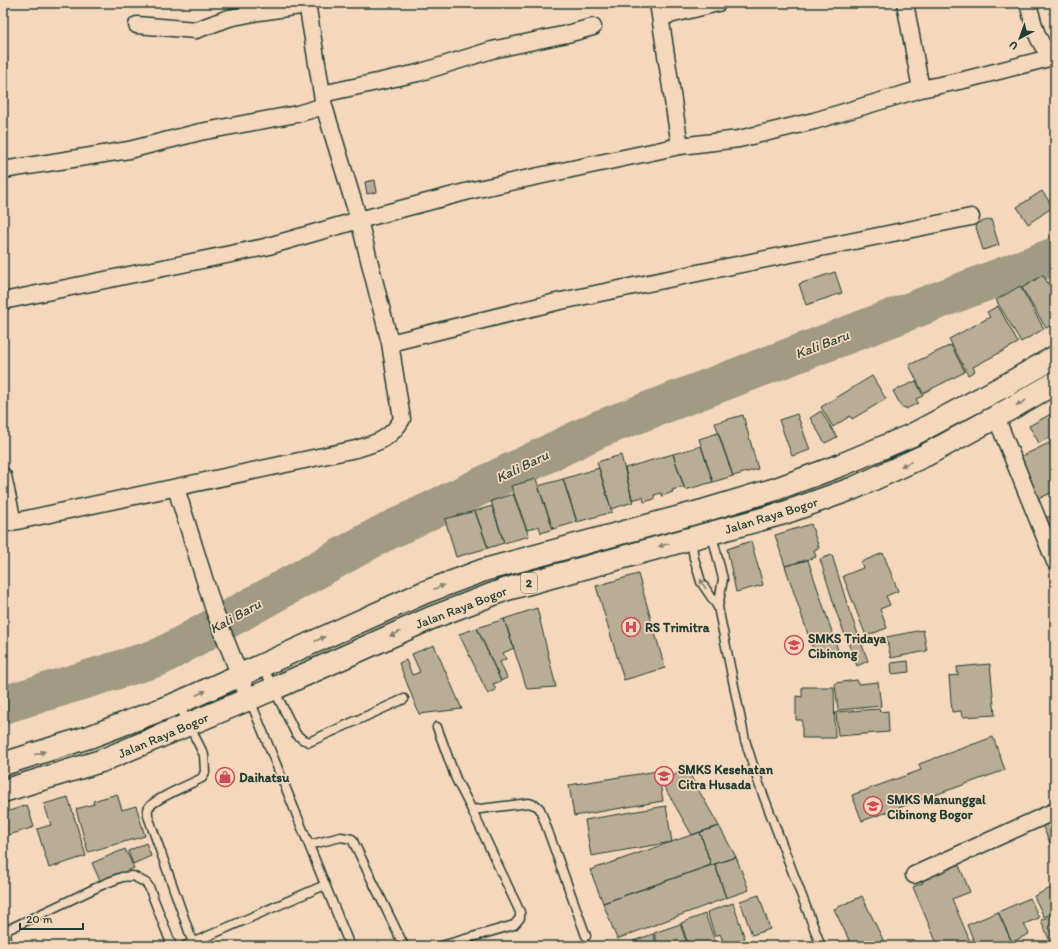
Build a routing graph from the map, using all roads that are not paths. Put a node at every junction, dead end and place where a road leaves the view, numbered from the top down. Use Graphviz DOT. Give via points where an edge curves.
graph roads {
  1 [pos="718,3"];
  2 [pos="906,3"];
  3 [pos="1028,3"];
  4 [pos="307,4"];
  5 [pos="659,10"];
  6 [pos="137,25"];
  7 [pos="593,27"];
  8 [pos="1054,57"];
  9 [pos="921,89"];
  10 [pos="323,100"];
  11 [pos="680,146"];
  12 [pos="3,170"];
  13 [pos="971,217"];
  14 [pos="359,220"];
  15 [pos="3,301"];
  16 [pos="390,343"];
  17 [pos="1055,357"];
  18 [pos="1055,383"];
  19 [pos="996,417"];
  20 [pos="3,476"];
  21 [pos="176,488"];
  22 [pos="706,510"];
  23 [pos="684,515"];
  24 [pos="8,523"];
  25 [pos="711,532"];
  26 [pos="690,538"];
  27 [pos="1055,562"];
  28 [pos="718,607"];
  29 [pos="262,664"];
  30 [pos="239,675"];
  31 [pos="273,689"];
  32 [pos="249,699"];
  33 [pos="404,699"];
  34 [pos="178,703"];
  35 [pos="188,724"];
  36 [pos="437,727"];
  37 [pos="3,764"];
  38 [pos="3,791"];
  39 [pos="472,810"];
  40 [pos="1055,811"];
  41 [pos="309,845"];
  42 [pos="914,875"];
  43 [pos="325,885"];
  44 [pos="586,936"];
  45 [pos="190,945"];
  46 [pos="7,946"];
  47 [pos="172,946"];
  48 [pos="350,946"];
  49 [pos="404,946"];
  50 [pos="441,946"];
  51 [pos="820,946"];
  1 -- 5 [label="street"];
  2 -- 9 [label="street"];
  3 -- 8 [label="street" via="1044,49"];
  4 -- 6 [label="street" via="229,18 196,30"];
  4 -- 10 [label="street"];
  5 -- 11 [label="street"];
  7 -- 10 [label="street" via="492,50"];
  8 -- 9 [label="street"];
  9 -- 11 [label="street" via="814,121 739,139"];
  10 -- 12 [label="street" via="297,114 200,132 129,150"];
  10 -- 14 [label="street"];
  11 -- 14 [label="street" via="473,190"];
  13 -- 16 [label="street" via="556,302"];
  14 -- 15 [label="street" via="265,247"];
  14 -- 16 [label="street"];
  16 -- 21 [label="street" via="402,419 390,436 356,449"];
  17 -- 22 [label="highway, Jalan Raya Bogor / 2" via="912,435 776,489"];
  18 -- 19 [label="highway, Jalan Raya Bogor / 2, one-way"];
  19 -- 25 [label="highway, Jalan Raya Bogor / 2, one-way" via="926,455 854,488 784,513"];
  19 -- 27 [label="street"];
  20 -- 24 [label="street"];
  21 -- 24 [label="street"];
  21 -- 30 [label="street" via="214,610"];
  22 -- 23 [label="highway, Jalan Raya Bogor / 2"];
  22 -- 25 [label="highway"];
  23 -- 26 [label="highway"];
  29 -- 23 [label="highway, Jalan Raya Bogor / 2, one-way" via="423,593 484,570"];
  25 -- 26 [label="highway, Jalan Raya Bogor / 2"];
  25 -- 28 [label="lane" via="723,579"];
  28 -- 26 [label="lane, one-way" via="701,582"];
  26 -- 31 [label="highway, Jalan Raya Bogor / 2, one-way" via="504,590 431,618"];
  28 -- 51 [label="lane" via="746,740 759,784"];
  29 -- 30 [label="highway, Jalan Raya Bogor / 2"];
  29 -- 31 [label="lane"];
  30 -- 32 [label="street"];
  34 -- 30 [label="highway, Jalan Raya Bogor / 2, one-way"];
  31 -- 32 [label="highway, Jalan Raya Bogor / 2"];
  31 -- 33 [label="lane" via="296,734 310,742"];
  32 -- 35 [label="highway, Jalan Raya Bogor / 2"];
  32 -- 41 [label="lane"];
  34 -- 35 [label="lane"];
  37 -- 34 [label="highway, Jalan Raya Bogor / 2, one-way" via="92,736"];
  35 -- 38 [label="highway, Jalan Raya Bogor / 2" via="101,761"];
  35 -- 45 [label="lane" via="204,755 202,778 149,806 148,816"];
  36 -- 39 [label="lane" via="456,779"];
  39 -- 44 [label="lane" via="528,803 540,809"];
  39 -- 50 [label="lane" via="520,912 520,918 514,924"];
  40 -- 42 [label="street"];
  41 -- 43 [label="lane"];
  41 -- 49 [label="lane" via="341,837 352,839"];
  43 -- 45 [label="lane"];
  43 -- 48 [label="lane"];
  46 -- 47 [label="lane" via="7,930 104,884 133,876 146,882"];
}
